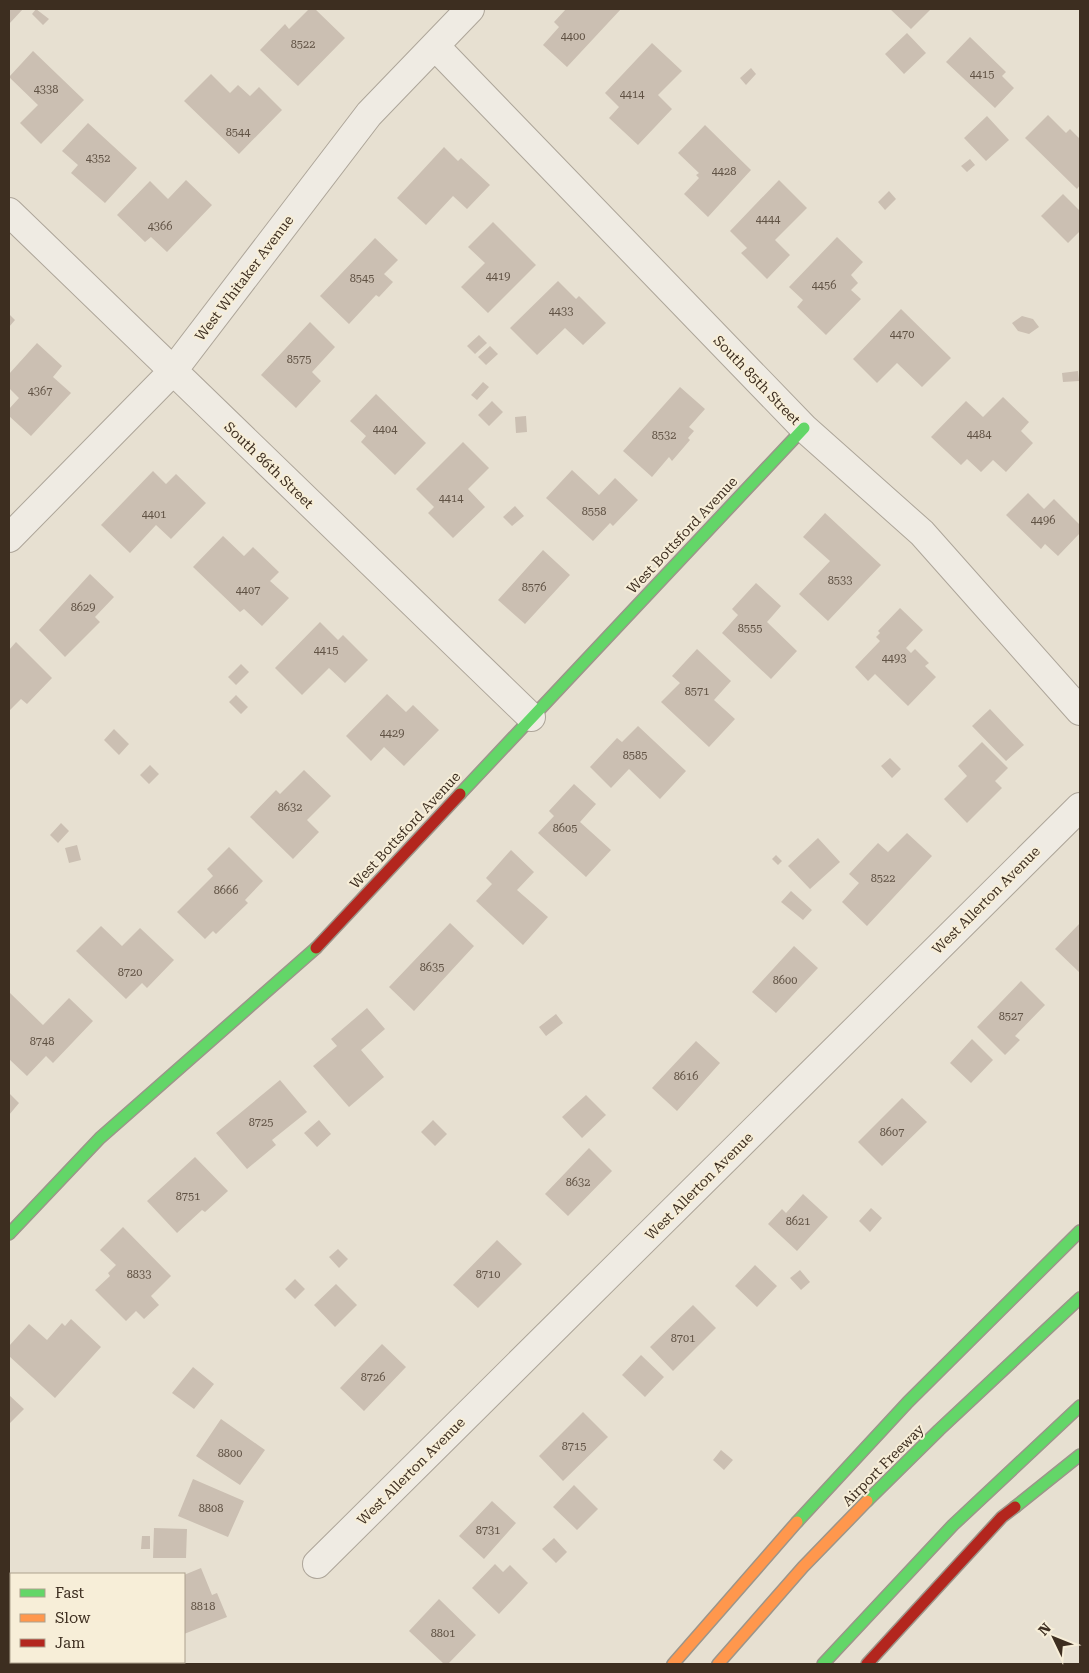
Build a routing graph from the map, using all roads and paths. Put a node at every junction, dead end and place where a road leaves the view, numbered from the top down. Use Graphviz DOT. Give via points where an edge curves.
graph roads {
  1 [pos="470,9"];
  2 [pos="436,46"];
  3 [pos="9,212"];
  4 [pos="172,372"];
  5 [pos="804,428"];
  6 [pos="9,538"];
  7 [pos="1080,711"];
  8 [pos="531,717"];
  9 [pos="1080,807"];
  10 [pos="1080,1230"];
  11 [pos="9,1234"];
  12 [pos="1080,1298"];
  13 [pos="1080,1406"];
  14 [pos="1080,1455"];
  15 [pos="317,1564"];
  16 [pos="673,1664"];
  17 [pos="718,1664"];
  18 [pos="822,1664"];
  19 [pos="867,1664"];
  1 -- 2 [label="street, West Whitaker Avenue"];
  2 -- 4 [label="street, West Whitaker Avenue" via="369,114"];
  2 -- 5 [label="street, South 85th Street"];
  3 -- 4 [label="street, South 86th Street"];
  4 -- 6 [label="street, West Whitaker Avenue"];
  4 -- 8 [label="street, South 86th Street"];
  5 -- 7 [label="street, South 85th Street" via="922,533"];
  5 -- 8 [label="main road, West Bottsford Avenue"];
  8 -- 11 [label="main road, West Bottsford Avenue" via="303,961 100,1138"];
  9 -- 15 [label="street, West Allerton Avenue"];
  10 -- 16 [label="main road" via="820,1495"];
  12 -- 17 [label="main road, Airport Freeway" via="966,1402 871,1497 759,1614"];
  13 -- 18 [label="main road" via="953,1525"];
  14 -- 19 [label="main road" via="1002,1516"];
}
